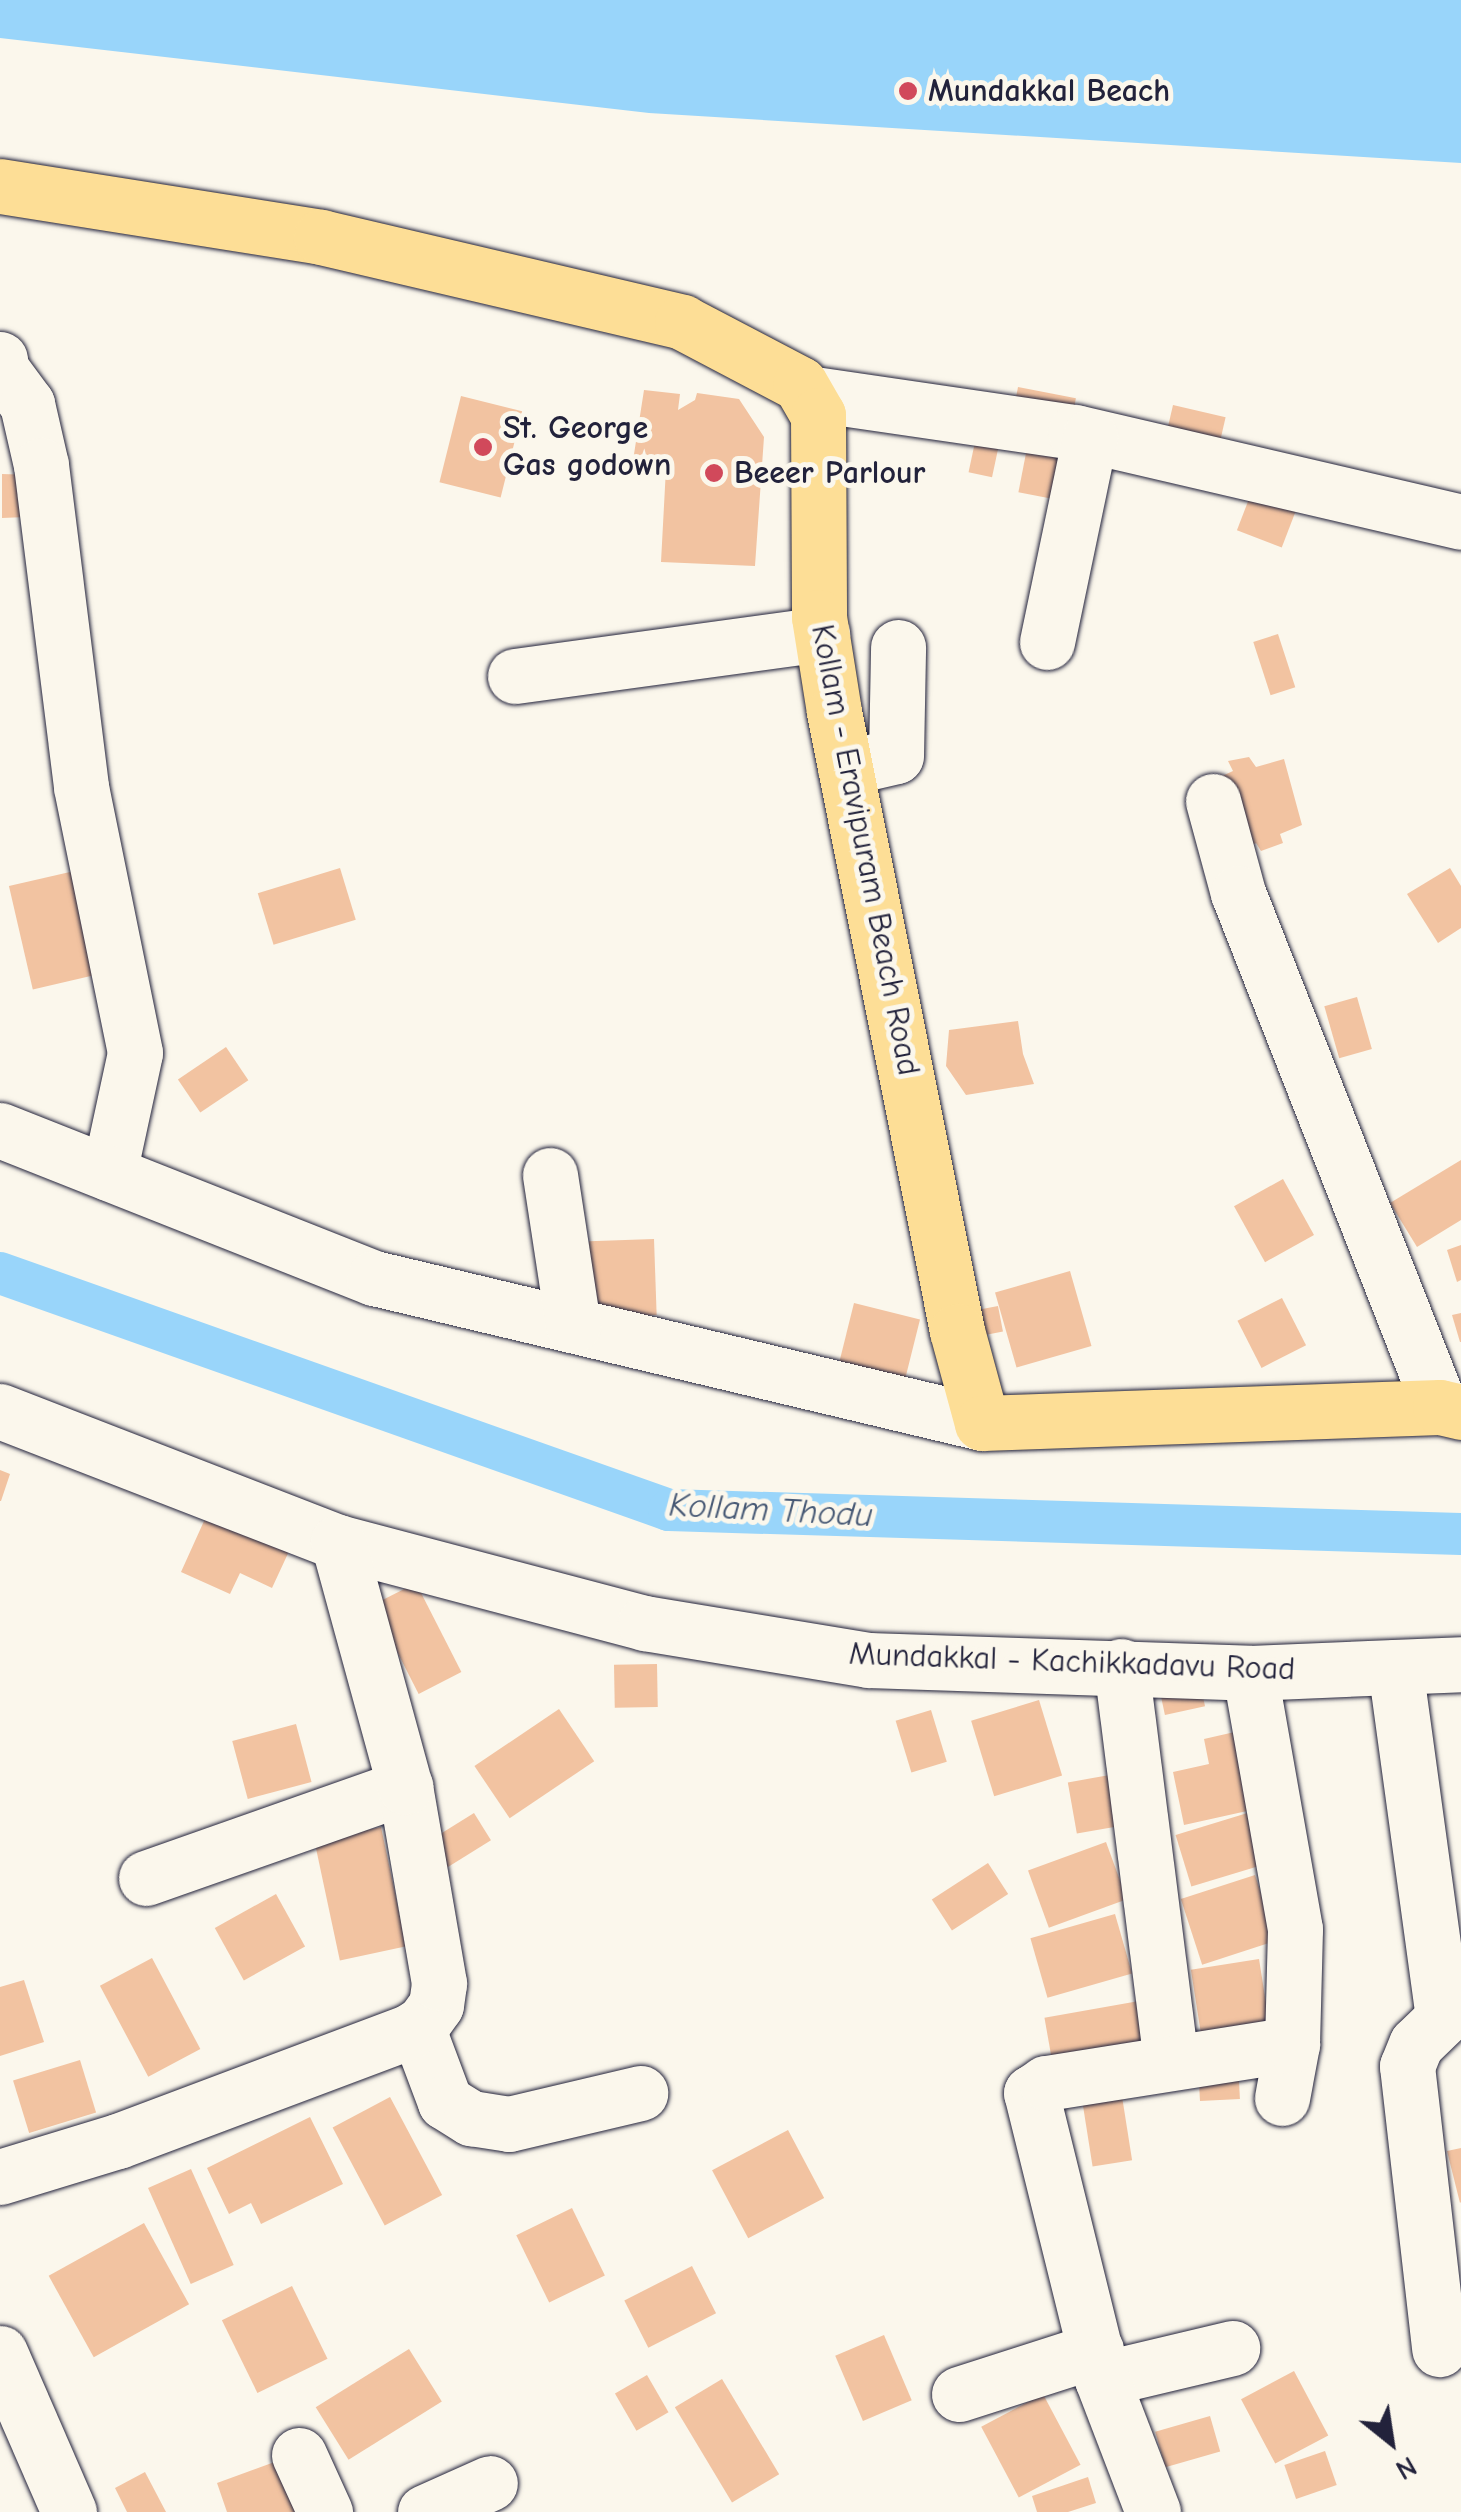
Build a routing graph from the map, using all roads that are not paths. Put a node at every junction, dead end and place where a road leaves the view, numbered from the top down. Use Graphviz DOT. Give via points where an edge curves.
graph roads {
  1 [pos="0,186"];
  2 [pos="0,359"];
  3 [pos="807,393"];
  4 [pos="1090,436"];
  5 [pos="1461,522"];
  6 [pos="822,634"];
  7 [pos="1047,642"];
  8 [pos="898,647"];
  9 [pos="516,676"];
  10 [pos="845,768"];
  11 [pos="1212,802"];
  12 [pos="0,1130"];
  13 [pos="108,1173"];
  14 [pos="550,1176"];
  15 [pos="573,1326"];
  16 [pos="1450,1409"];
  17 [pos="0,1411"];
  18 [pos="982,1423"];
  19 [pos="338,1542"];
  20 [pos="1461,1664"];
  21 [pos="1121,1666"];
  22 [pos="1395,1667"];
  23 [pos="1250,1673"];
  24 [pos="405,1787"];
  25 [pos="146,1878"];
  26 [pos="1452,2018"];
  27 [pos="417,2027"];
  28 [pos="1292,2044"];
  29 [pos="1171,2062"];
  30 [pos="640,2092"];
  31 [pos="1282,2098"];
  32 [pos="0,2177"];
  33 [pos="1232,2348"];
  34 [pos="1439,2348"];
  35 [pos="0,2353"];
  36 [pos="1099,2365"];
  37 [pos="960,2394"];
  38 [pos="299,2455"];
  39 [pos="490,2483"];
  40 [pos="69,2512"];
  41 [pos="324,2512"];
  42 [pos="425,2512"];
  43 [pos="1154,2512"];
  1 -- 3 [label="main road" via="321,237 682,322 786,375"];
  2 -- 13 [label="street" via="27,404 41,466 81,786 135,1053"];
  3 -- 4 [label="street"];
  3 -- 6 [label="main road, Kollam - Eravipuram Beach Road" via="818,424"];
  4 -- 5 [label="street"];
  4 -- 7 [label="street"];
  6 -- 9 [label="street"];
  6 -- 10 [label="main road, Kollam - Eravipuram Beach Road"];
  8 -- 10 [label="street" via="896,756"];
  10 -- 18 [label="main road, Kollam - Eravipuram Beach Road" via="957,1332"];
  11 -- 16 [label="street" via="1238,893"];
  12 -- 13 [label="street"];
  13 -- 15 [label="street" via="374,1278"];
  14 -- 15 [label="street"];
  15 -- 18 [label="street"];
  16 -- 18 [label="main road"];
  17 -- 19 [label="street, Mundakkal - Kachikkadavu Road"];
  19 -- 21 [label="street, Mundakkal - Kachikkadavu Road" via="645,1624 868,1660"];
  19 -- 24 [label="street"];
  20 -- 22 [label="street, Mundakkal - Kachikkadavu Road"];
  21 -- 23 [label="street, Mundakkal - Kachikkadavu Road"];
  21 -- 29 [label="street"];
  22 -- 23 [label="street, Mundakkal - Kachikkadavu Road"];
  22 -- 26 [label="street"];
  23 -- 28 [label="street" via="1295,1929"];
  24 -- 25 [label="street"];
  24 -- 27 [label="street" via="440,1991"];
  26 -- 34 [label="street" via="1416,2044 1407,2066"];
  27 -- 30 [label="street" via="445,2102 470,2118 509,2124"];
  27 -- 32 [label="street" via="118,2141"];
  28 -- 29 [label="street"];
  28 -- 31 [label="street"];
  29 -- 36 [label="street" via="1046,2083 1031,2093"];
  33 -- 36 [label="street"];
  35 -- 40 [label="street"];
  36 -- 37 [label="street"];
  36 -- 43 [label="street"];
  38 -- 41 [label="street"];
  39 -- 42 [label="street"];
}
